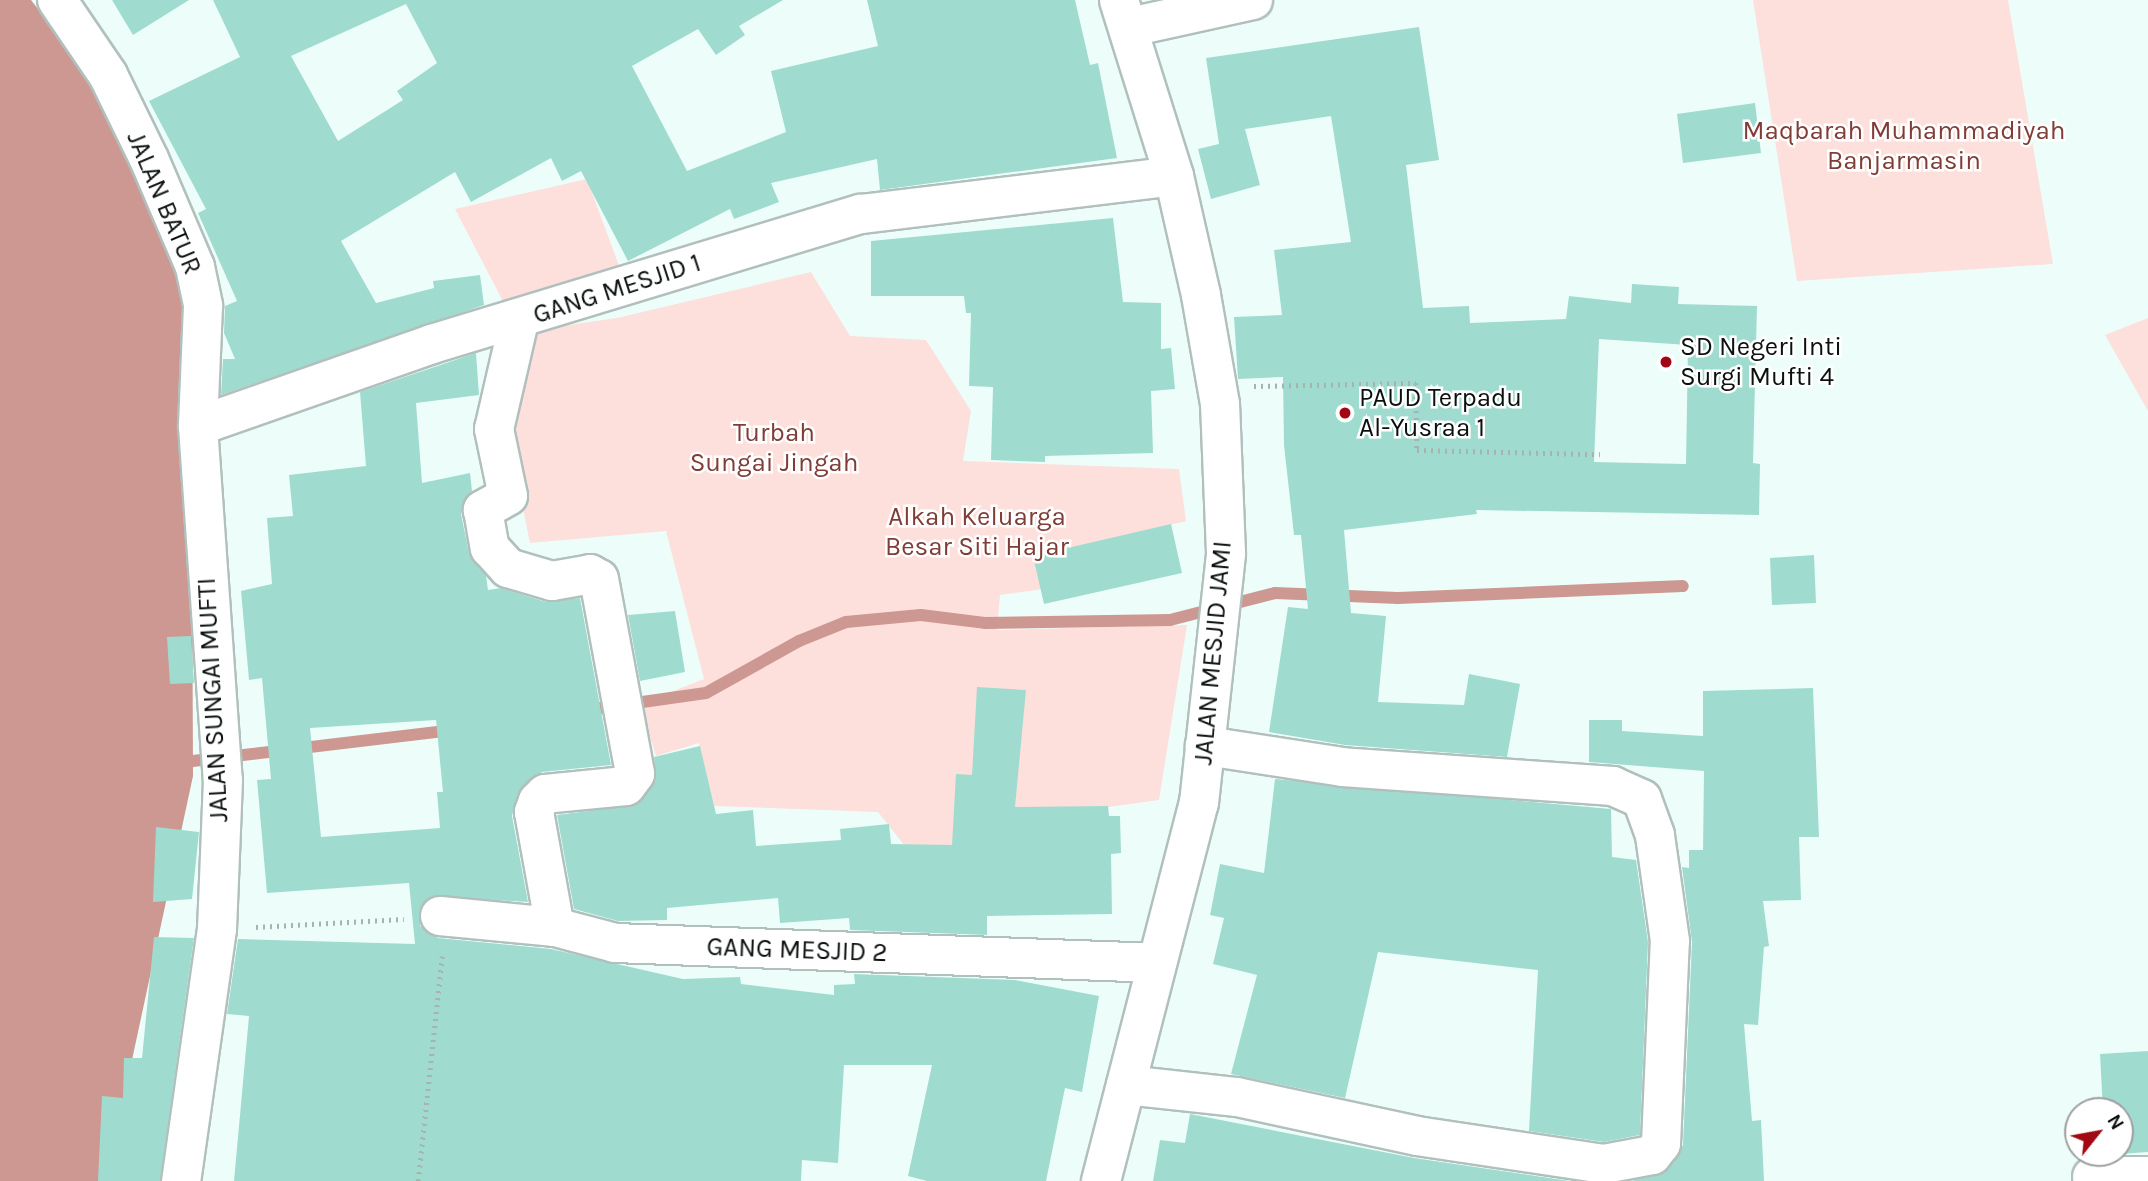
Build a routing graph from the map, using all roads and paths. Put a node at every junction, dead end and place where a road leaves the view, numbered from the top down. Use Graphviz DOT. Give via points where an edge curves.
graph roads {
  1 [pos="57,0"];
  2 [pos="1253,0"];
  3 [pos="1124,13"];
  4 [pos="1174,176"];
  5 [pos="519,321"];
  6 [pos="1218,386"];
  7 [pos="198,426"];
  8 [pos="1600,454"];
  9 [pos="1205,746"];
  10 [pos="440,916"];
  11 [pos="555,927"];
  12 [pos="217,929"];
  13 [pos="442,955"];
  14 [pos="1157,963"];
  15 [pos="1126,1085"];
  16 [pos="2148,1176"];
  17 [pos="2092,1177"];
  18 [pos="181,1181"];
  19 [pos="418,1181"];
  20 [pos="1101,1181"];
  1 -- 7 [label="street, JALAN BATUR" via="108,75 195,267 203,306"];
  2 -- 3 [label="street"];
  3 -- 4 [label="street, JALAN MESJID JAMI"];
  4 -- 5 [label="street, GANG MESJID 1" via="861,214"];
  4 -- 6 [label="street, JALAN MESJID JAMI"];
  5 -- 7 [label="street" via="432,344"];
  5 -- 11 [label="street, GANG MESJID 1" via="494,429 508,496 483,510 490,548 508,568 552,581 590,574 599,579 623,699 633,780 626,786 545,794 538,801 534,812"];
  6 -- 8 [label="path" via="1416,383 1417,450"];
  6 -- 9 [label="street, JALAN MESJID JAMI" via="1224,605"];
  7 -- 12 [label="street, JALAN SUNGAI MUFTI" via="221,764"];
  9 -- 14 [label="street, JALAN MESJID JAMI" via="1199,803"];
  9 -- 15 [label="street" via="1343,767 1613,786 1642,799 1654,835 1670,942 1661,1144 1652,1154 1604,1164 1417,1136 1237,1097"];
  10 -- 11 [label="street, GANG MESJID 2"];
  10 -- 12 [label="path"];
  11 -- 14 [label="street, GANG MESJID 2" via="615,943"];
  12 -- 18 [label="street, JALAN SUNGAI MUFTI"];
  13 -- 19 [label="path"];
  14 -- 15 [label="street, JALAN MESJID JAMI"];
  15 -- 20 [label="street, JALAN MESJID JAMI"];
  16 -- 17 [label="street"];
}
